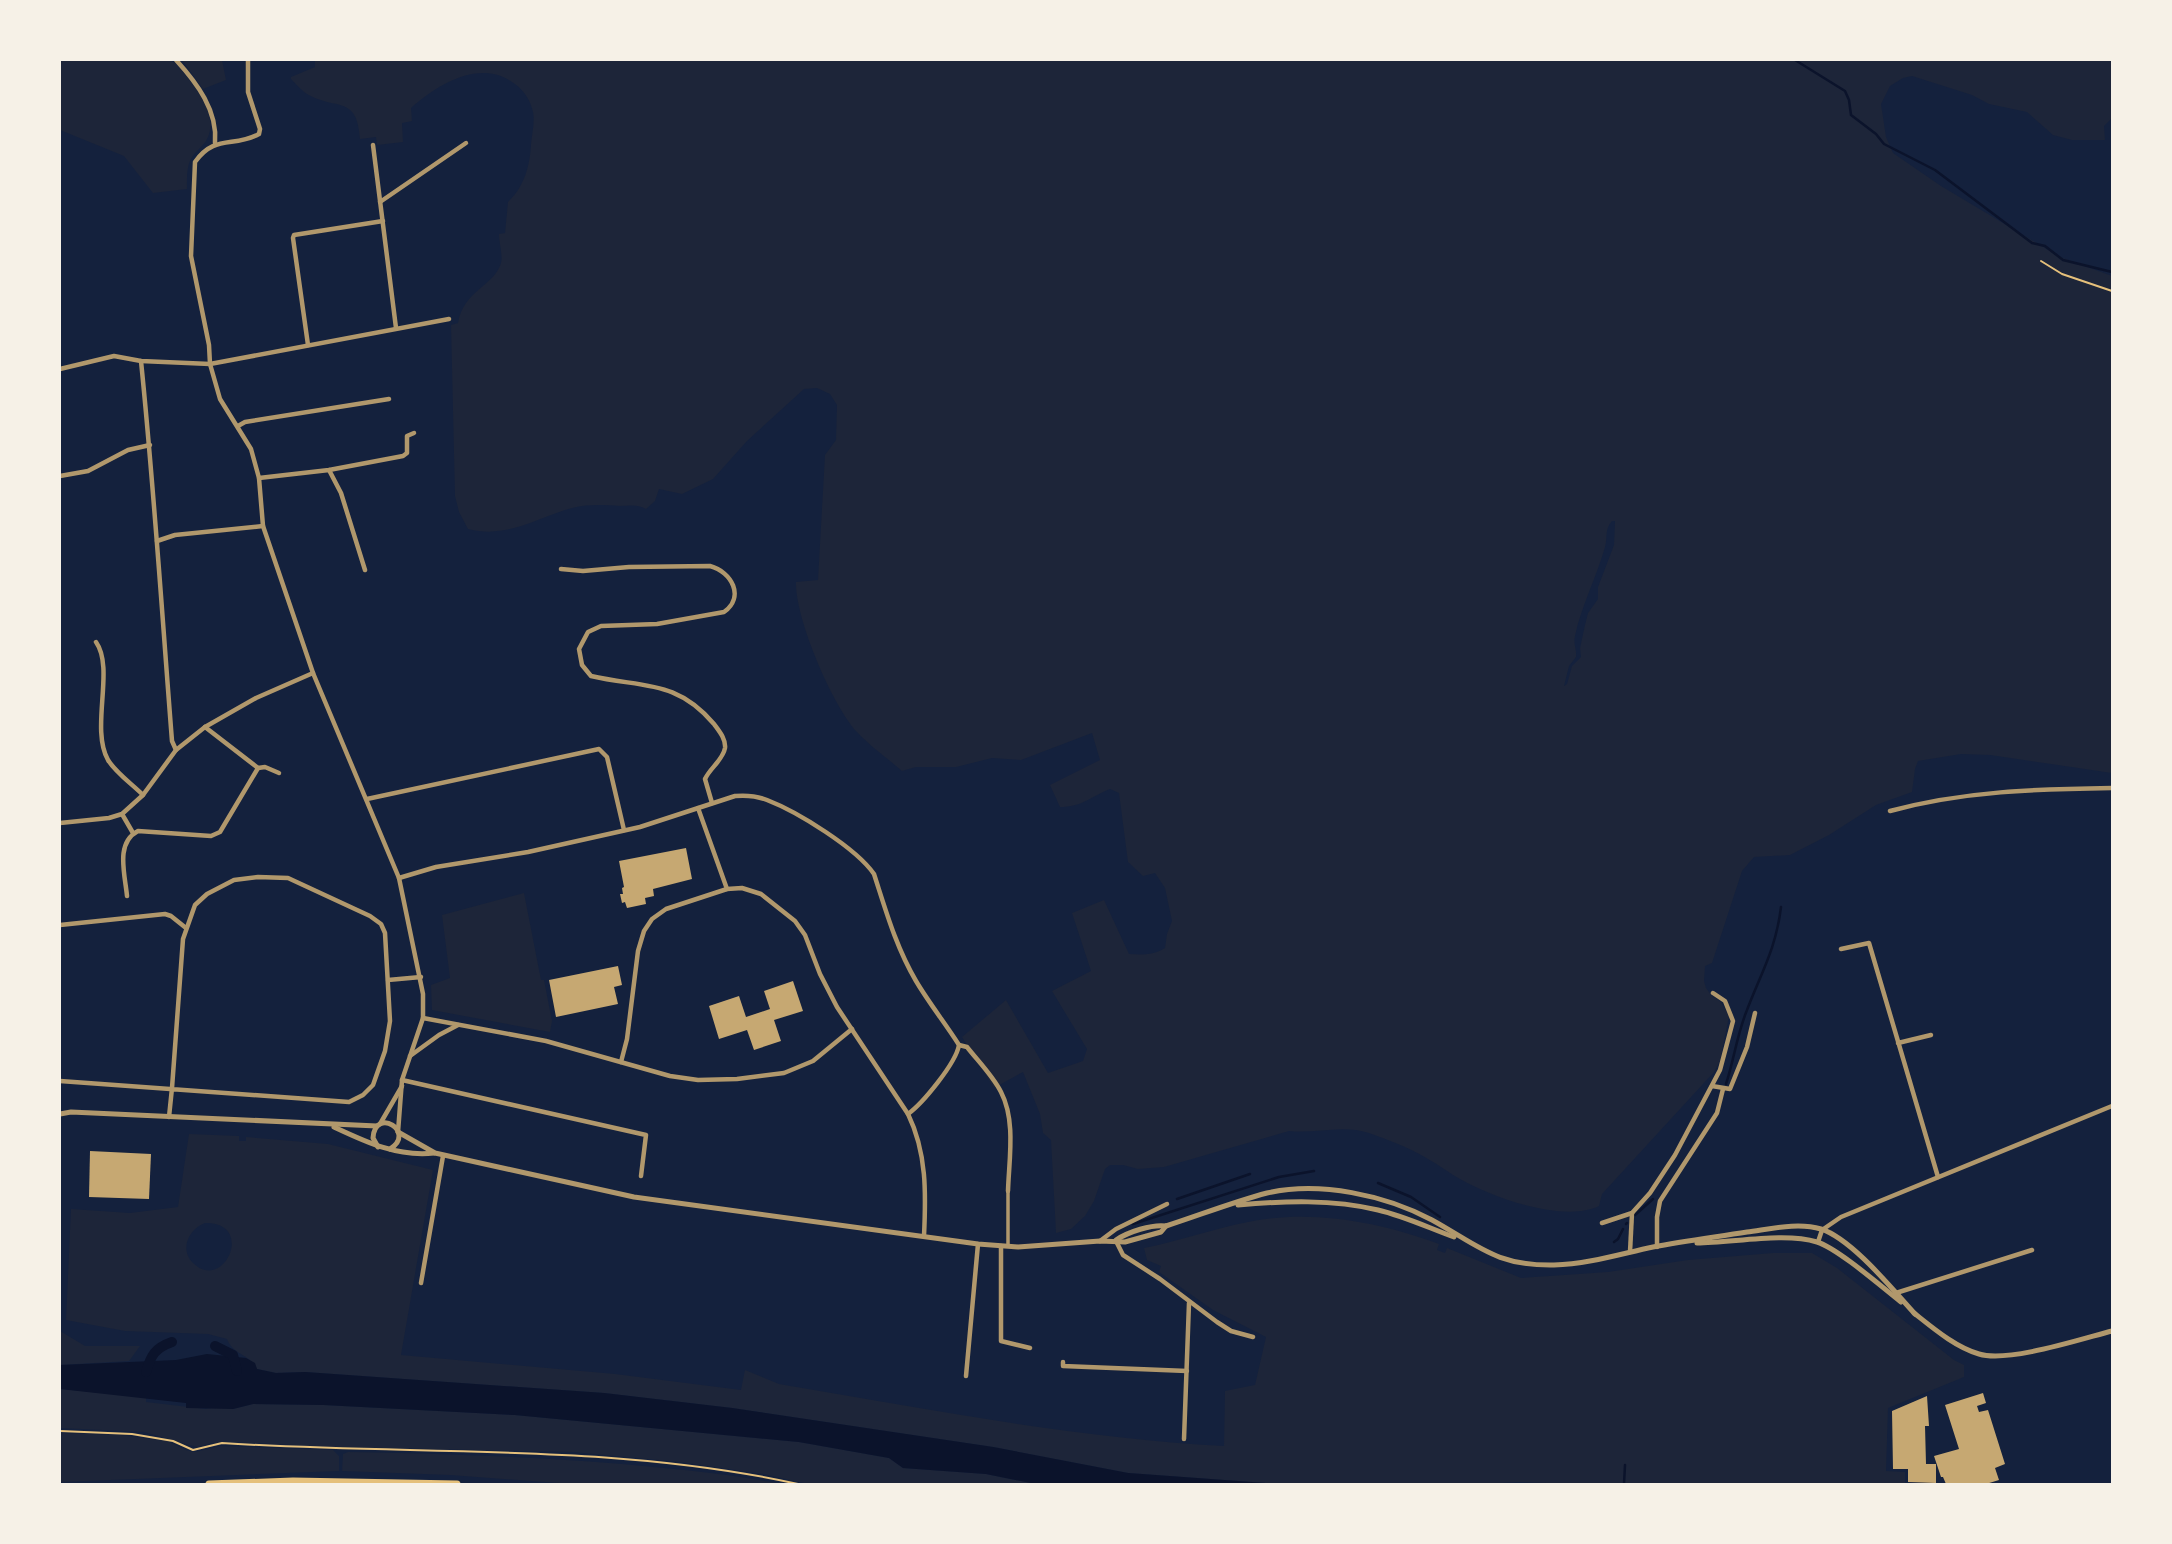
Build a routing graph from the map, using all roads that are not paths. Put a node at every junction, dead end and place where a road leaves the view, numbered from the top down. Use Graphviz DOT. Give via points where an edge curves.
graph roads {
  1 [pos="176,60"];
  2 [pos="248,60"];
  3 [pos="215,143"];
  4 [pos="466,143"];
  5 [pos="373,145"];
  6 [pos="380,202"];
  7 [pos="383,221"];
  8 [pos="449,319"];
  9 [pos="396,328"];
  10 [pos="307,345"];
  11 [pos="141,361"];
  12 [pos="210,363"];
  13 [pos="60,369"];
  14 [pos="389,399"];
  15 [pos="238,426"];
  16 [pos="414,433"];
  17 [pos="150,445"];
  18 [pos="329,470"];
  19 [pos="60,476"];
  20 [pos="259,478"];
  21 [pos="263,526"];
  22 [pos="157,541"];
  23 [pos="365,569"];
  24 [pos="561,569"];
  25 [pos="96,642"];
  26 [pos="313,673"];
  27 [pos="205,727"];
  28 [pos="176,750"];
  29 [pos="258,768"];
  30 [pos="279,773"];
  31 [pos="2112,788"];
  32 [pos="142,795"];
  33 [pos="367,799"];
  34 [pos="712,803"];
  35 [pos="698,808"];
  36 [pos="1890,811"];
  37 [pos="122,814"];
  38 [pos="60,821"];
  39 [pos="624,830"];
  40 [pos="134,833"];
  41 [pos="399,878"];
  42 [pos="727,889"];
  43 [pos="127,896"];
  44 [pos="60,925"];
  45 [pos="186,928"];
  46 [pos="1841,949"];
  47 [pos="421,977"];
  48 [pos="388,980"];
  49 [pos="1713,993"];
  50 [pos="1755,1013"];
  51 [pos="423,1017"];
  52 [pos="458,1025"];
  53 [pos="852,1029"];
  54 [pos="1931,1035"];
  55 [pos="1898,1043"];
  56 [pos="959,1045"];
  57 [pos="410,1057"];
  58 [pos="621,1062"];
  59 [pos="60,1081"];
  60 [pos="402,1083"];
  61 [pos="1713,1086"];
  62 [pos="172,1088"];
  63 [pos="1723,1089"];
  64 [pos="2112,1106"];
  65 [pos="60,1112"];
  66 [pos="908,1114"];
  67 [pos="169,1117"];
  68 [pos="378,1125"];
  69 [pos="331,1126"];
  70 [pos="398,1132"];
  71 [pos="381,1148"];
  72 [pos="389,1149"];
  73 [pos="435,1153"];
  74 [pos="443,1156"];
  75 [pos="640,1176"];
  76 [pos="1938,1177"];
  77 [pos="1008,1191"];
  78 [pos="1167,1204"];
  79 [pos="1228,1205"];
  80 [pos="1632,1213"];
  81 [pos="1602,1223"];
  82 [pos="1822,1230"];
  83 [pos="924,1236"];
  84 [pos="1116,1240"];
  85 [pos="1101,1241"];
  86 [pos="1464,1241"];
  87 [pos="1818,1242"];
  88 [pos="978,1244"];
  89 [pos="1674,1244"];
  90 [pos="1005,1246"];
  91 [pos="1657,1247"];
  92 [pos="2032,1250"];
  93 [pos="1630,1252"];
  94 [pos="421,1283"];
  95 [pos="1896,1293"];
  96 [pos="1189,1303"];
  97 [pos="1916,1314"];
  98 [pos="2112,1331"];
  99 [pos="1253,1337"];
  100 [pos="1030,1348"];
  101 [pos="1063,1362"];
  102 [pos="1187,1371"];
  103 [pos="966,1376"];
  104 [pos="1184,1439"];
  105 [pos="209,1485"];
  106 [pos="457,1485"];
  1 -- 3 [label="street" via="212,114"];
  2 -- 3 [label="street" via="248,92 259,134"];
  3 -- 12 [label="street" via="195,162 192,193 191,256"];
  4 -- 6 [label="street"];
  5 -- 6 [label="street"];
  6 -- 7 [label="street"];
  7 -- 9 [label="street"];
  7 -- 10 [label="street" via="293,238"];
  8 -- 9 [label="street"];
  9 -- 10 [label="street"];
  10 -- 12 [label="street"];
  11 -- 12 [label="street"];
  11 -- 13 [label="street" via="114,356"];
  11 -- 17 [label="street"];
  12 -- 15 [label="street" via="220,399"];
  14 -- 15 [label="street"];
  15 -- 20 [label="street"];
  16 -- 18 [label="street" via="407,436 404,456"];
  17 -- 19 [label="street" via="128,450 88,471"];
  17 -- 22 [label="street"];
  18 -- 20 [label="street"];
  18 -- 23 [label="street"];
  20 -- 21 [label="street"];
  21 -- 22 [label="street"];
  21 -- 26 [label="street"];
  22 -- 28 [label="street"];
  24 -- 34 [label="street" via="710,566 723,569 732,579 734,596 724,612 657,624 601,626 588,632 579,649 582,665 591,676 673,692 688,698 708,717 726,745 705,779"];
  25 -- 32 [label="street" via="101,653 105,753"];
  26 -- 27 [label="street"];
  26 -- 33 [label="street"];
  27 -- 28 [label="street"];
  27 -- 29 [label="street"];
  28 -- 32 [label="street"];
  29 -- 30 [label="street"];
  29 -- 40 [label="street" via="220,832 211,836"];
  31 -- 36 [label="street" via="1953,796"];
  32 -- 37 [label="street"];
  33 -- 39 [label="street" via="600,749 607,757"];
  33 -- 41 [label="street"];
  34 -- 35 [label="street"];
  34 -- 56 [label="street" via="750,795 768,800 855,852 874,874 893,935 917,982"];
  35 -- 39 [label="street"];
  35 -- 42 [label="street"];
  37 -- 38 [label="street"];
  37 -- 40 [label="street"];
  39 -- 41 [label="street"];
  40 -- 43 [label="street" via="123,847"];
  41 -- 47 [label="street"];
  42 -- 53 [label="street" via="761,894 795,921"];
  42 -- 58 [label="street" via="666,909 644,931"];
  44 -- 45 [label="street" via="164,914"];
  45 -- 48 [label="street" via="195,905 216,888 234,880 288,878 381,923"];
  45 -- 62 [label="street"];
  46 -- 55 [label="street" via="1869,943"];
  47 -- 48 [label="street"];
  47 -- 51 [label="street"];
  48 -- 62 [label="street" via="390,1021 385,1051 373,1085 349,1102"];
  49 -- 61 [label="street" via="1725,1002 1733,1021"];
  50 -- 63 [label="street" via="1735,1081 1730,1089"];
  51 -- 52 [label="street"];
  51 -- 57 [label="street"];
  52 -- 57 [label="street"];
  52 -- 58 [label="street" via="546,1041"];
  53 -- 58 [label="street" via="813,1061 785,1073 698,1080"];
  53 -- 66 [label="street"];
  54 -- 55 [label="street"];
  55 -- 76 [label="street"];
  56 -- 66 [label="street" via="919,1107"];
  56 -- 77 [label="street" via="967,1047 1001,1091 1008,1111"];
  57 -- 60 [label="street"];
  59 -- 62 [label="street"];
  60 -- 68 [label="street"];
  60 -- 70 [label="street"];
  60 -- 75 [label="street" via="646,1135"];
  61 -- 63 [label="street"];
  61 -- 80 [label="street" via="1675,1155"];
  62 -- 67 [label="street"];
  63 -- 91 [label="street" via="1712,1124 1660,1201"];
  64 -- 76 [label="street"];
  65 -- 67 [label="street"];
  66 -- 83 [label="street" via="925,1177"];
  67 -- 69 [label="street"];
  68 -- 69 [label="street"];
  68 -- 70 [label="street" via="389,1123"];
  68 -- 71 [label="street" via="373,1139"];
  69 -- 71 [label="street"];
  70 -- 72 [label="street" via="396,1144"];
  70 -- 73 [label="street"];
  71 -- 72 [label="street"];
  72 -- 73 [label="street"];
  73 -- 74 [label="street"];
  74 -- 83 [label="street" via="634,1197"];
  74 -- 94 [label="street"];
  76 -- 82 [label="street" via="1841,1217"];
  77 -- 90 [label="street"];
  78 -- 85 [label="street"];
  79 -- 84 [label="street"];
  79 -- 86 [label="street" via="1341,1203 1379,1210"];
  79 -- 86 [label="street" via="1269,1193 1335,1191 1401,1206"];
  80 -- 81 [label="street"];
  80 -- 93 [label="street"];
  82 -- 87 [label="street"];
  82 -- 89 [label="street" via="1779,1227"];
  82 -- 95 [label="street" via="1856,1253"];
  83 -- 88 [label="street"];
  84 -- 85 [label="street"];
  84 -- 96 [label="street" via="1123,1255"];
  85 -- 90 [label="street"];
  86 -- 93 [label="street" via="1490,1255 1532,1264 1578,1264"];
  87 -- 89 [label="street" via="1786,1238"];
  87 -- 97 [label="street"];
  88 -- 90 [label="street"];
  88 -- 103 [label="street"];
  89 -- 91 [label="street"];
  90 -- 100 [label="street" via="1000,1341"];
  91 -- 93 [label="street"];
  92 -- 95 [label="street"];
  95 -- 97 [label="street"];
  96 -- 99 [label="street" via="1231,1331"];
  96 -- 102 [label="street"];
  97 -- 98 [label="street" via="1970,1351 1994,1357"];
  101 -- 102 [label="street" via="1063,1366"];
  102 -- 104 [label="street"];
  105 -- 106 [label="highway" via="305,1481"];
}
